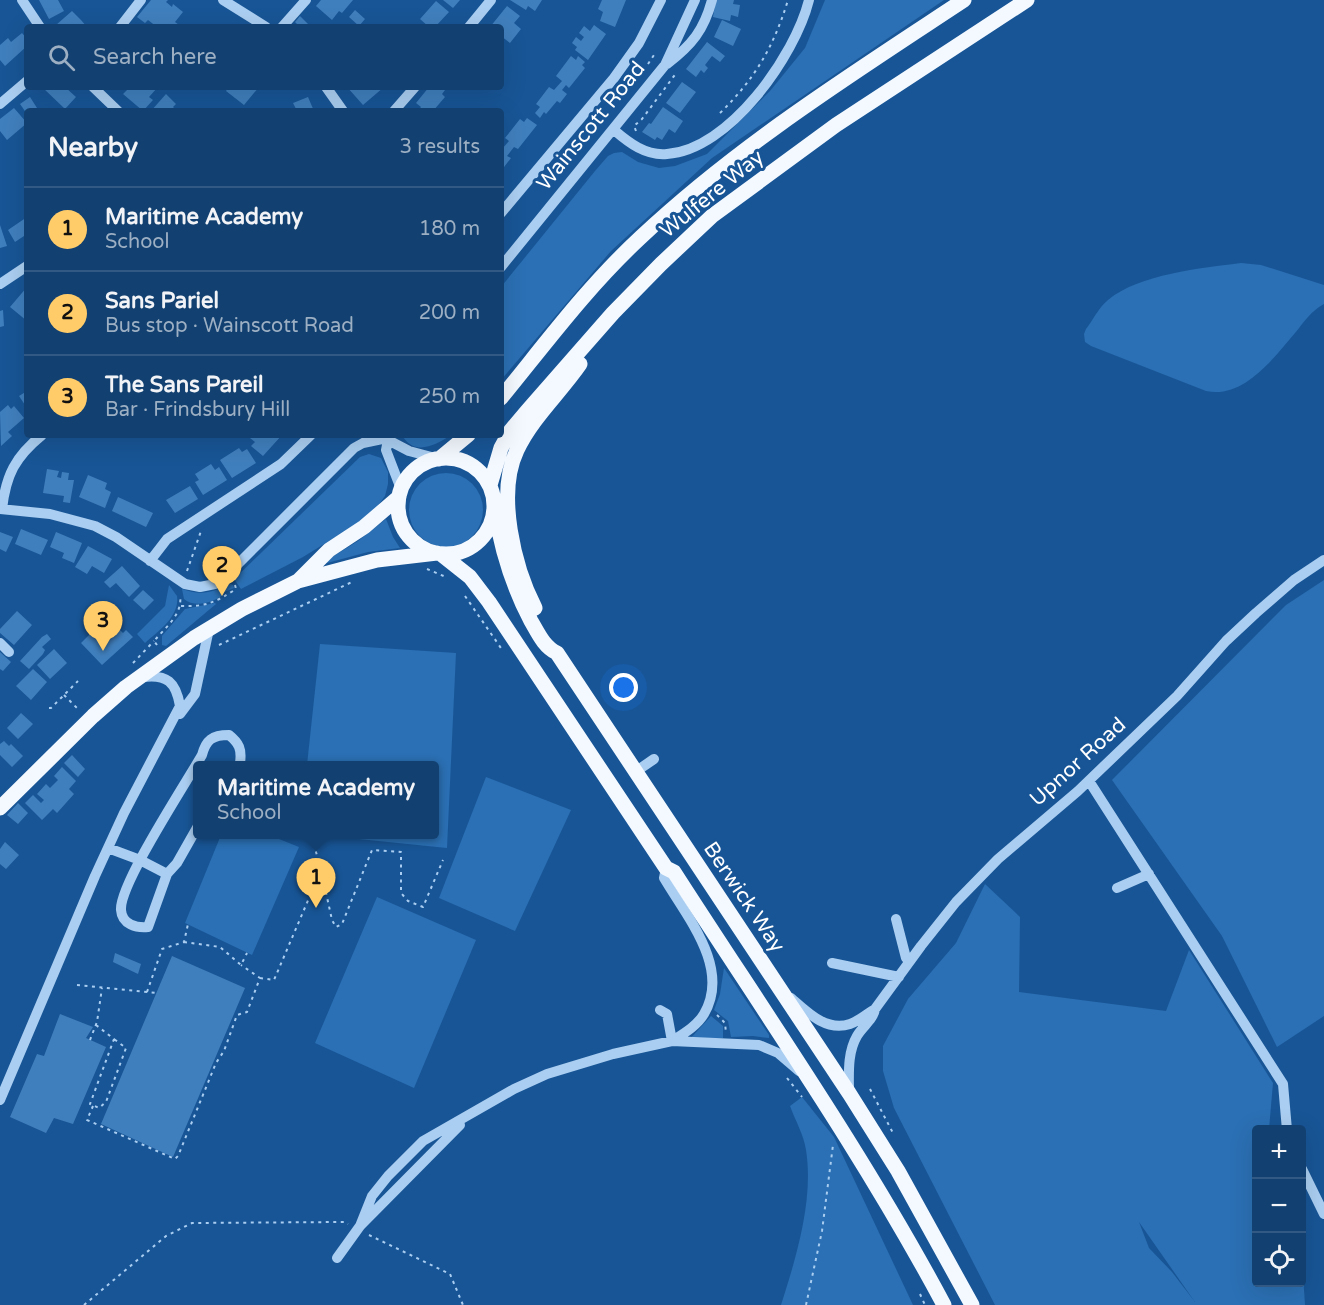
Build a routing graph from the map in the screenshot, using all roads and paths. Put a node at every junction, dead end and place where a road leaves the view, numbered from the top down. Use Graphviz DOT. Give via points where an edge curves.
graph roads {
  1 [pos="22,0"];
  2 [pos="141,0"];
  3 [pos="223,0"];
  4 [pos="306,0"];
  5 [pos="491,0"];
  6 [pos="661,0"];
  7 [pos="695,0"];
  8 [pos="712,0"];
  9 [pos="809,0"];
  10 [pos="964,0"];
  11 [pos="1027,0"];
  12 [pos="37,24"];
  13 [pos="122,24"];
  14 [pos="261,24"];
  15 [pos="285,24"];
  16 [pos="471,24"];
  17 [pos="684,64"];
  18 [pos="665,65"];
  19 [pos="24,84"];
  20 [pos="96,90"];
  21 [pos="328,90"];
  22 [pos="412,90"];
  23 [pos="0,104"];
  24 [pos="115,108"];
  25 [pos="342,108"];
  26 [pos="397,108"];
  27 [pos="614,130"];
  28 [pos="639,136"];
  29 [pos="504,209"];
  30 [pos="504,263"];
  31 [pos="24,268"];
  32 [pos="0,284"];
  33 [pos="613,313"];
  34 [pos="504,394"];
  35 [pos="39,438"];
  36 [pos="308,438"];
  37 [pos="388,438"];
  38 [pos="464,438"];
  39 [pos="439,459"];
  40 [pos="490,485"];
  41 [pos="400,493"];
  42 [pos="1,509"];
  43 [pos="495,509"];
  44 [pos="202,515"];
  45 [pos="439,554"];
  46 [pos="1324,560"];
  47 [pos="150,561"];
  48 [pos="423,568"];
  49 [pos="448,578"];
  50 [pos="358,580"];
  51 [pos="298,581"];
  52 [pos="231,582"];
  53 [pos="182,584"];
  54 [pos="460,589"];
  55 [pos="181,606"];
  56 [pos="209,629"];
  57 [pos="154,641"];
  58 [pos="0,643"];
  59 [pos="161,650"];
  60 [pos="204,651"];
  61 [pos="9,652"];
  62 [pos="503,652"];
  63 [pos="557,654"];
  64 [pos="134,673"];
  65 [pos="78,681"];
  66 [pos="64,695"];
  67 [pos="49,708"];
  68 [pos="82,714"];
  69 [pos="168,732"];
  70 [pos="654,759"];
  71 [pos="198,761"];
  72 [pos="240,761"];
  73 [pos="193,769"];
  74 [pos="635,772"];
  75 [pos="1089,781"];
  76 [pos="0,808"];
  77 [pos="193,835"];
  78 [pos="312,839"];
  79 [pos="108,848"];
  80 [pos="140,860"];
  81 [pos="443,860"];
  82 [pos="666,868"];
  83 [pos="321,870"];
  84 [pos="167,874"];
  85 [pos="1149,874"];
  86 [pos="1117,888"];
  87 [pos="896,919"];
  88 [pos="188,924"];
  89 [pos="184,942"];
  90 [pos="247,953"];
  91 [pos="911,960"];
  92 [pos="832,963"];
  93 [pos="241,965"];
  94 [pos="899,977"];
  95 [pos="260,978"];
  96 [pos="776,983"];
  97 [pos="77,985"];
  98 [pos="102,988"];
  99 [pos="147,992"];
  100 [pos="156,993"];
  101 [pos="875,1009"];
  102 [pos="660,1010"];
  103 [pos="714,1014"];
  104 [pos="96,1025"];
  105 [pos="726,1036"];
  106 [pos="114,1039"];
  107 [pos="90,1040"];
  108 [pos="672,1041"];
  109 [pos="782,1072"];
  110 [pos="806,1076"];
  111 [pos="849,1093"];
  112 [pos="802,1097"];
  113 [pos="0,1100"];
  114 [pos="93,1106"];
  115 [pos="1287,1125"];
  116 [pos="834,1137"];
  117 [pos="1306,1177"];
  118 [pos="1324,1214"];
  119 [pos="237,1223"];
  120 [pos="338,1258"];
  121 [pos="926,1271"];
  122 [pos="84,1305"];
  123 [pos="806,1305"];
  124 [pos="939,1305"];
  125 [pos="944,1305"];
  126 [pos="972,1305"];
  1 -- 12 [label="street"];
  2 -- 13 [label="street"];
  3 -- 14 [label="street"];
  4 -- 15 [label="street"];
  5 -- 16 [label="street"];
  6 -- 29 [label="street" via="639,43 614,78"];
  7 -- 18 [label="street, Wainscott Road"];
  8 -- 18 [label="street" via="704,25 686,50"];
  9 -- 27 [label="street" via="800,29 775,72 749,105 696,148 665,155 653,153 631,144"];
  10 -- 34 [label="main road, Wulfere Way" via="780,123 690,193 595,283"];
  11 -- 33 [label="main road, Wulfere Way" via="836,125 712,216"];
  17 -- 28 [label="path" via="634,126"];
  18 -- 27 [label="street, Wainscott Road"];
  19 -- 23 [label="street"];
  20 -- 24 [label="street"];
  21 -- 25 [label="street"];
  22 -- 26 [label="street"];
  27 -- 30 [label="street, Wainscott Road"];
  31 -- 32 [label="street"];
  33 -- 40 [label="main road, Wulfere Way" via="511,430"];
  33 -- 63 [label="main road" via="574,373 527,432 510,473 508,501 521,573"];
  35 -- 42 [label="street" via="15,463"];
  36 -- 44 [label="street" via="280,464"];
  37 -- 39 [label="street" via="409,451"];
  37 -- 41 [label="street" via="386,450"];
  37 -- 53 [label="street" via="354,448 220,581 200,587"];
  38 -- 39 [label="main road"];
  39 -- 40 [label="main road" via="466,462"];
  39 -- 41 [label="main road" via="414,470"];
  40 -- 43 [label="main road"];
  41 -- 45 [label="main road" via="399,515 408,535 421,547"];
  41 -- 51 [label="main road" via="364,527 329,550"];
  42 -- 47 [label="street" via="50,514 90,524"];
  43 -- 45 [label="main road" via="491,525 477,543 463,551"];
  43 -- 63 [label="main road, Berwick Way" via="510,577 539,635"];
  44 -- 47 [label="street" via="167,539"];
  44 -- 53 [label="path" via="203,527"];
  45 -- 51 [label="main road" via="377,560"];
  45 -- 82 [label="main road" via="470,577 489,602"];
  46 -- 75 [label="street, Upnor Road" via="1256,613 1178,696"];
  47 -- 53 [label="street"];
  48 -- 49 [label="path"];
  50 -- 60 [label="path"];
  51 -- 56 [label="main road"];
  52 -- 55 [label="path" via="236,589 217,601"];
  53 -- 55 [label="path"];
  54 -- 62 [label="path"];
  55 -- 57 [label="path"];
  56 -- 60 [label="street"];
  56 -- 64 [label="main road"];
  57 -- 59 [label="path"];
  57 -- 64 [label="path"];
  58 -- 61 [label="street"];
  60 -- 69 [label="street" via="195,694"];
  63 -- 74 [label="main road, Berwick Way"];
  64 -- 69 [label="street" via="158,675 169,681 178,694 180,706"];
  64 -- 76 [label="main road"];
  65 -- 66 [label="path"];
  66 -- 67 [label="path"];
  66 -- 68 [label="path"];
  69 -- 79 [label="street"];
  70 -- 74 [label="street"];
  71 -- 72 [label="street" via="211,738 228,735 238,743"];
  73 -- 80 [label="street"];
  74 -- 96 [label="main road, Berwick Way"];
  75 -- 85 [label="street"];
  75 -- 91 [label="street, Upnor Road" via="991,866 956,902"];
  77 -- 84 [label="street"];
  78 -- 83 [label="path"];
  79 -- 80 [label="street"];
  79 -- 113 [label="street"];
  80 -- 84 [label="street"];
  80 -- 84 [label="street" via="122,899 121,912 137,928 148,927"];
  81 -- 83 [label="path" via="423,907 401,893 401,852 372,850 342,924 336,927"];
  82 -- 108 [label="street" via="664,878 701,940 714,984 703,1015"];
  82 -- 110 [label="main road" via="674,872"];
  83 -- 95 [label="path" via="274,980"];
  85 -- 86 [label="street"];
  85 -- 115 [label="street" via="1283,1084"];
  87 -- 91 [label="street" via="903,951"];
  88 -- 89 [label="path"];
  89 -- 93 [label="path" via="220,947"];
  89 -- 99 [label="path" via="162,950"];
  90 -- 93 [label="path"];
  91 -- 94 [label="street, Upnor Road"];
  92 -- 94 [label="street"];
  93 -- 95 [label="path"];
  94 -- 101 [label="street, Upnor Road"];
  95 -- 114 [label="path" via="247,1012 237,1015 175,1160 87,1120"];
  96 -- 101 [label="street" via="811,1016 825,1023 850,1024"];
  96 -- 111 [label="main road, Berwick Way"];
  97 -- 98 [label="path"];
  98 -- 99 [label="path"];
  98 -- 104 [label="path"];
  99 -- 100 [label="path"];
  101 -- 111 [label="street, Upnor Road" via="853,1044"];
  102 -- 108 [label="street" via="667,1014"];
  103 -- 105 [label="path" via="725,1023"];
  104 -- 106 [label="path"];
  104 -- 107 [label="path"];
  106 -- 114 [label="path" via="90,1104"];
  106 -- 114 [label="path" via="126,1048 106,1102 99,1108"];
  108 -- 110 [label="street" via="759,1045 778,1053"];
  108 -- 120 [label="street" via="547,1074 466,1118 360,1226"];
  109 -- 112 [label="path"];
  110 -- 121 [label="main road"];
  111 -- 126 [label="main road, Berwick Way" via="898,1171"];
  116 -- 123 [label="path" via="822,1231"];
  117 -- 118 [label="street"];
  119 -- 122 [label="path" via="192,1223 166,1236"];
  121 -- 124 [label="main road"];
  121 -- 125 [label="main road"];
}
